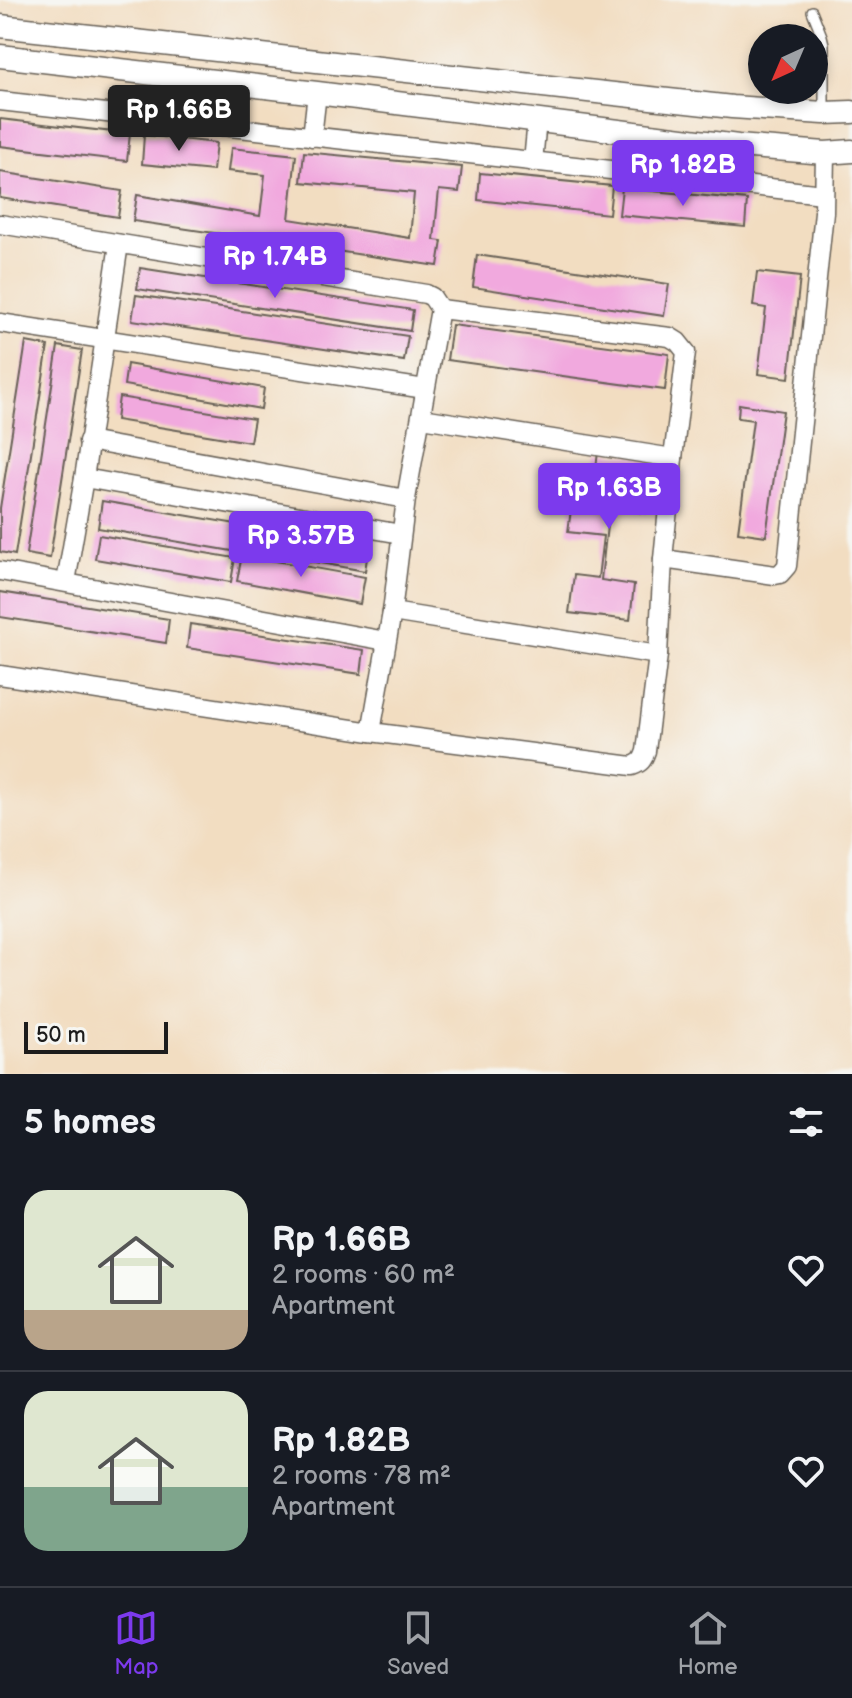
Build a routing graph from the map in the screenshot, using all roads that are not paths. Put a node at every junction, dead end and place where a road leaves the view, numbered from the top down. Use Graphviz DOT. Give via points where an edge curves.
graph roads {
  1 [pos="812,11"];
  2 [pos="0,26"];
  3 [pos="0,56"];
  4 [pos="382,69"];
  5 [pos="317,93"];
  6 [pos="0,101"];
  7 [pos="380,101"];
  8 [pos="852,112"];
  9 [pos="824,113"];
  10 [pos="537,120"];
  11 [pos="312,137"];
  12 [pos="852,151"];
  13 [pos="825,153"];
  14 [pos="533,162"];
  15 [pos="823,194"];
  16 [pos="0,224"];
  17 [pos="119,244"];
  18 [pos="440,309"];
  19 [pos="1,330"];
  20 [pos="105,339"];
  21 [pos="425,389"];
  22 [pos="422,418"];
  23 [pos="88,441"];
  24 [pos="673,458"];
  25 [pos="84,478"];
  26 [pos="406,499"];
  27 [pos="401,534"];
  28 [pos="663,559"];
  29 [pos="0,571"];
  30 [pos="66,582"];
  31 [pos="392,612"];
  32 [pos="386,641"];
  33 [pos="658,655"];
  34 [pos="0,675"];
  35 [pos="371,732"];
  1 -- 9 [label="lane" via="824,44"];
  2 -- 4 [label="street"];
  3 -- 5 [label="street"];
  4 -- 7 [label="street"];
  4 -- 9 [label="street"];
  5 -- 7 [label="street"];
  5 -- 11 [label="street"];
  6 -- 11 [label="street"];
  7 -- 10 [label="street"];
  8 -- 9 [label="street"];
  10 -- 13 [label="street"];
  10 -- 14 [label="street"];
  11 -- 14 [label="street"];
  12 -- 13 [label="street"];
  13 -- 15 [label="street"];
  14 -- 15 [label="street"];
  15 -- 28 [label="street" via="787,566 775,575"];
  16 -- 17 [label="street"];
  17 -- 18 [label="street" via="426,294"];
  17 -- 20 [label="street"];
  18 -- 21 [label="street"];
  18 -- 24 [label="street" via="678,342 686,352"];
  19 -- 20 [label="street"];
  20 -- 21 [label="street"];
  20 -- 23 [label="street"];
  21 -- 22 [label="street"];
  22 -- 24 [label="street"];
  22 -- 26 [label="street"];
  23 -- 25 [label="street"];
  23 -- 26 [label="street"];
  24 -- 28 [label="street"];
  25 -- 27 [label="street"];
  25 -- 30 [label="street"];
  26 -- 27 [label="street"];
  27 -- 31 [label="street"];
  28 -- 33 [label="street"];
  29 -- 30 [label="street"];
  30 -- 32 [label="street"];
  31 -- 32 [label="street"];
  31 -- 33 [label="street"];
  32 -- 35 [label="street"];
  33 -- 35 [label="street" via="646,751 632,766"];
  34 -- 35 [label="street"];
}
